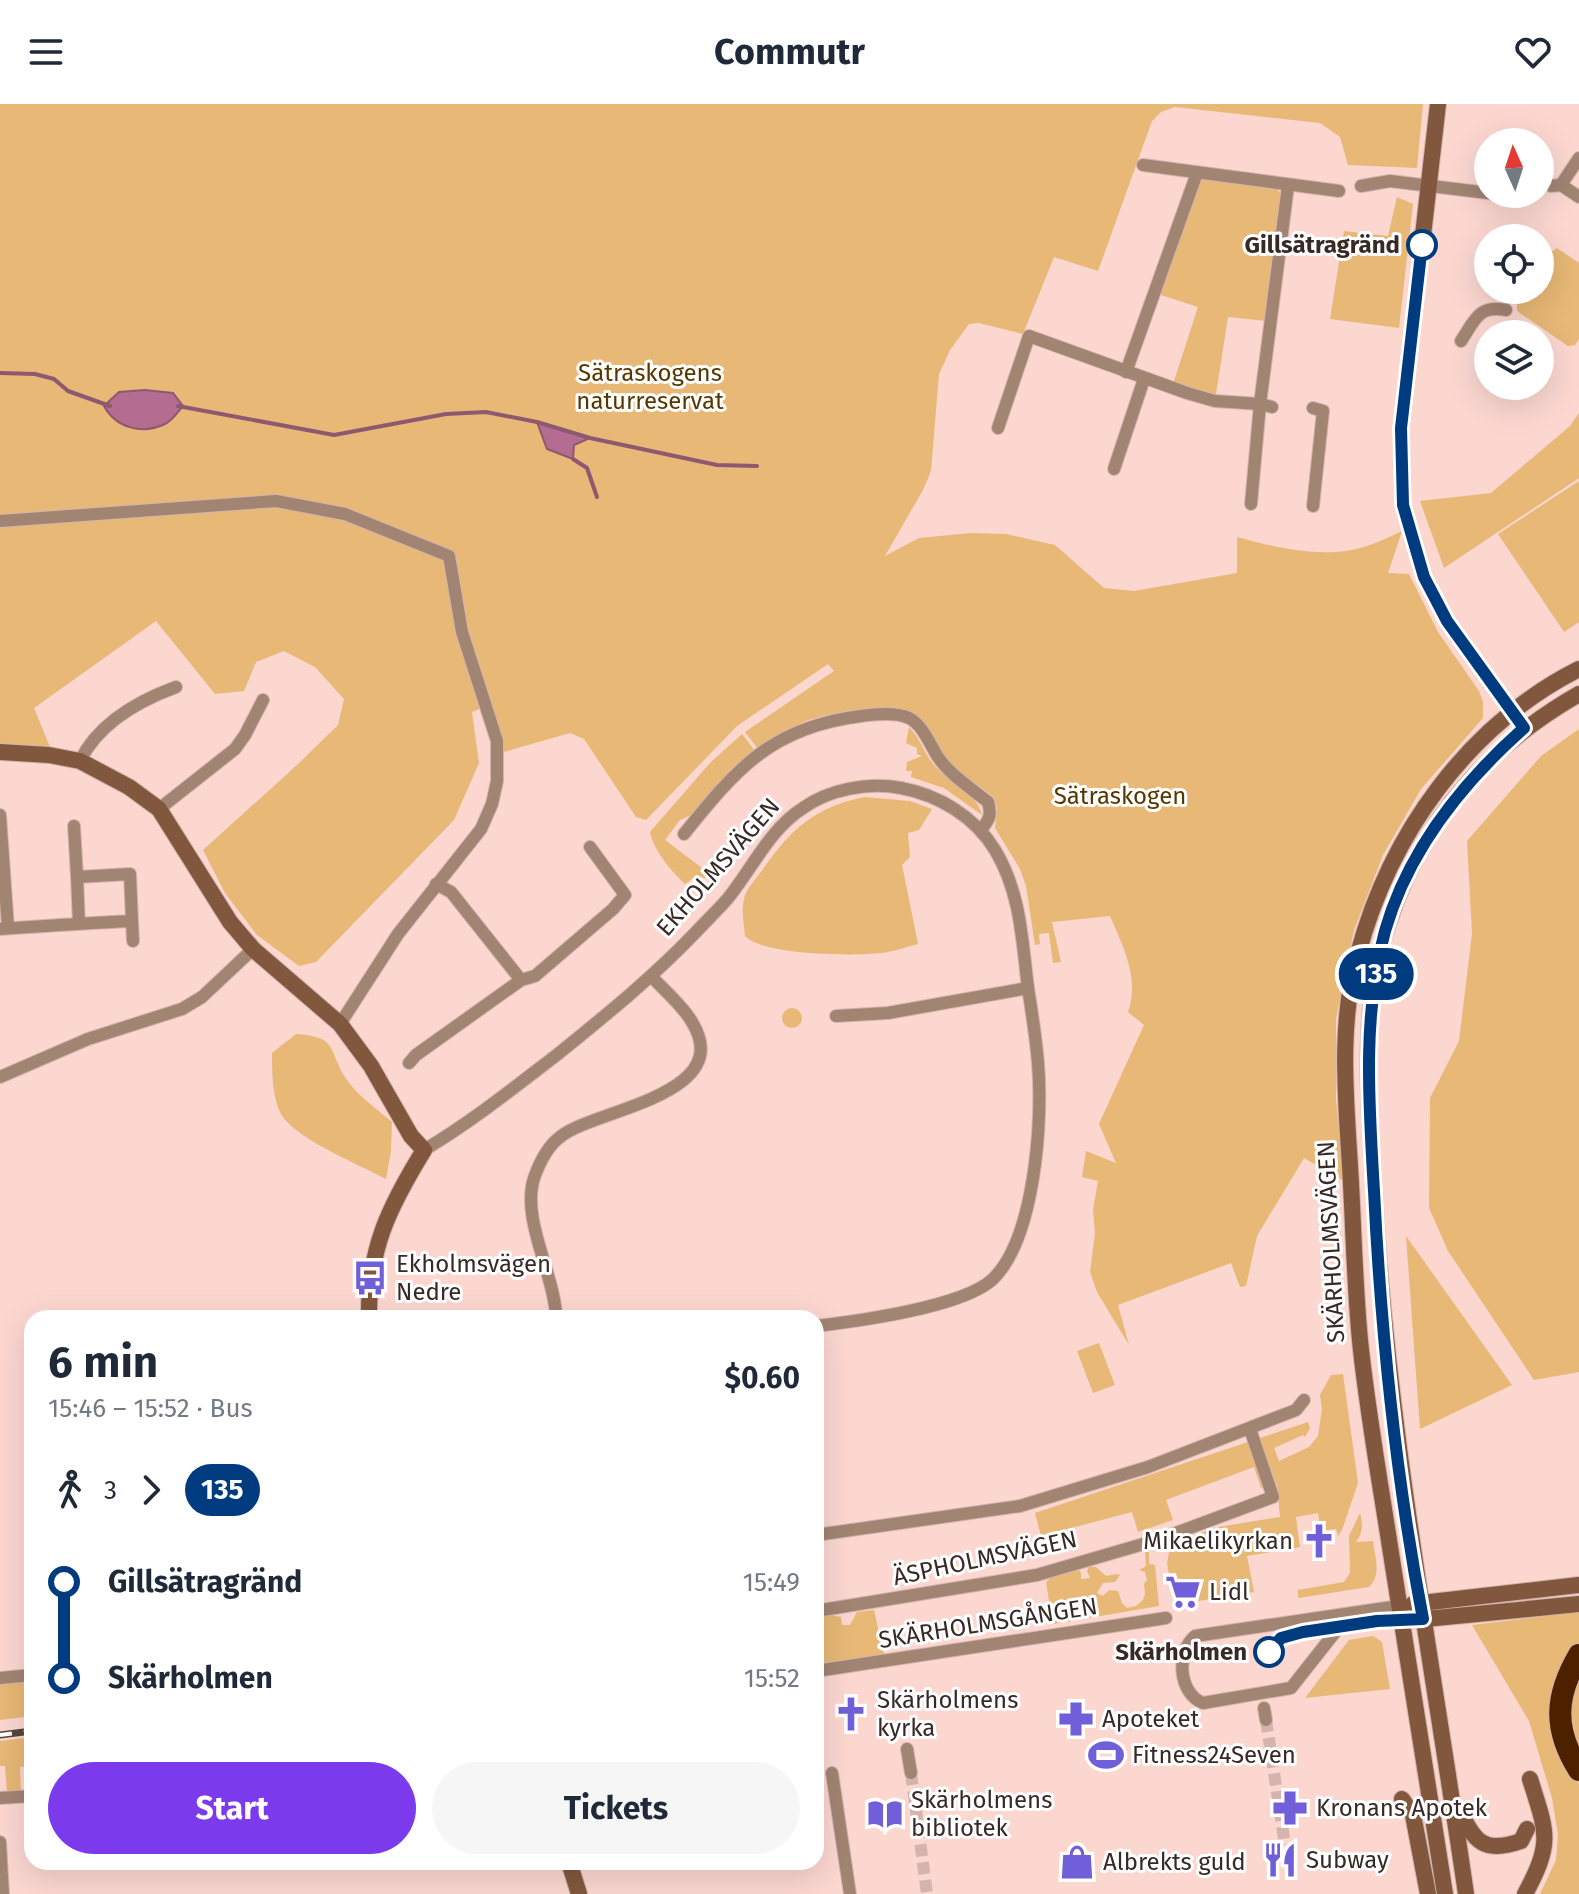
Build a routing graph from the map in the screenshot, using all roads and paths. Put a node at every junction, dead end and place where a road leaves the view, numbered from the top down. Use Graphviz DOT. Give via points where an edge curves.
graph roads {
  1 [pos="1438,104"];
  2 [pos="1579,158"];
  3 [pos="1143,165"];
  4 [pos="1197,173"];
  5 [pos="1429,184"];
  6 [pos="1561,185"];
  7 [pos="1288,186"];
  8 [pos="1361,186"];
  9 [pos="1554,186"];
  10 [pos="1339,191"];
  11 [pos="1474,191"];
  12 [pos="1579,197"];
  13 [pos="1506,310"];
  14 [pos="1461,341"];
  15 [pos="1126,372"];
  16 [pos="1144,379"];
  17 [pos="1266,406"];
  18 [pos="1313,408"];
  19 [pos="998,428"];
  20 [pos="1114,469"];
  21 [pos="1251,504"];
  22 [pos="1313,506"];
  23 [pos="0,521"];
  24 [pos="1579,669"];
  25 [pos="176,687"];
  26 [pos="1579,694"];
  27 [pos="263,700"];
  28 [pos="1511,711"];
  29 [pos="1524,728"];
  30 [pos="0,752"];
  31 [pos="80,761"];
  32 [pos="159,809"];
  33 [pos="0,815"];
  34 [pos="74,826"];
  35 [pos="981,830"];
  36 [pos="684,834"];
  37 [pos="590,847"];
  38 [pos="77,877"];
  39 [pos="436,884"];
  40 [pos="132,921"];
  41 [pos="79,924"];
  42 [pos="4,928"];
  43 [pos="133,941"];
  44 [pos="253,949"];
  45 [pos="652,977"];
  46 [pos="521,980"];
  47 [pos="1028,988"];
  48 [pos="836,1016"];
  49 [pos="340,1024"];
  50 [pos="409,1063"];
  51 [pos="0,1077"];
  52 [pos="424,1150"];
  53 [pos="369,1310"];
  54 [pos="556,1310"];
  55 [pos="824,1325"];
  56 [pos="1304,1400"];
  57 [pos="1250,1429"];
  58 [pos="824,1534"];
  59 [pos="1579,1585"];
  60 [pos="1579,1604"];
  61 [pos="824,1610"];
  62 [pos="1421,1611"];
  63 [pos="1400,1613"];
  64 [pos="1166,1618"];
  65 [pos="1579,1655"];
  66 [pos="824,1670"];
  67 [pos="24,1676"];
  68 [pos="0,1678"];
  69 [pos="907,1749"];
  70 [pos="1579,1770"];
  71 [pos="832,1773"];
  72 [pos="911,1773"];
  73 [pos="1530,1779"];
  74 [pos="1451,1789"];
  75 [pos="24,1796"];
  76 [pos="0,1798"];
  77 [pos="1402,1799"];
  78 [pos="1527,1829"];
  79 [pos="0,1842"];
  80 [pos="572,1870"];
  81 [pos="3,1894"];
  82 [pos="579,1894"];
  83 [pos="850,1894"];
  84 [pos="1428,1894"];
  85 [pos="1445,1894"];
  86 [pos="1466,1894"];
  87 [pos="1525,1894"];
  1 -- 5 [label="main road"];
  2 -- 6 [label="street"];
  3 -- 4 [label="street"];
  4 -- 7 [label="street"];
  4 -- 15 [label="street"];
  5 -- 8 [label="street" via="1390,181"];
  5 -- 11 [label="street"];
  5 -- 28 [label="main road" via="1401,428 1403,505 1424,577 1441,610"];
  6 -- 9 [label="street"];
  6 -- 12 [label="street"];
  7 -- 10 [label="street"];
  7 -- 17 [label="street"];
  13 -- 14 [label="street" via="1480,313"];
  15 -- 16 [label="street"];
  15 -- 19 [label="street" via="1029,336"];
  16 -- 17 [label="street" via="1215,401"];
  16 -- 20 [label="street"];
  17 -- 21 [label="street"];
  18 -- 22 [label="street" via="1323,411"];
  23 -- 39 [label="street" via="276,501 345,514 449,556 462,632 493,722 498,761 492,804 481,829"];
  24 -- 28 [label="main road, SKÄRHOLMSVÄGEN"];
  25 -- 31 [label="street" via="151,696 101,730"];
  26 -- 29 [label="main road, SKÄRHOLMSVÄGEN"];
  27 -- 32 [label="street" via="235,749"];
  28 -- 29 [label="main road"];
  28 -- 63 [label="main road, SKÄRHOLMSVÄGEN" via="1437,789 1396,856 1357,955 1344,1036 1361,1347"];
  29 -- 62 [label="main road, SKÄRHOLMSVÄGEN" via="1473,777 1430,834 1386,928 1373,989 1370,1082 1379,1284"];
  30 -- 31 [label="main road"];
  31 -- 32 [label="main road"];
  32 -- 44 [label="main road" via="230,922"];
  33 -- 42 [label="street"];
  34 -- 38 [label="street"];
  35 -- 36 [label="street" via="990,820 988,802 940,761 914,721 876,714 828,721 784,738 724,784"];
  35 -- 45 [label="street, EKHOLMSVÄGEN" via="952,807 898,787 844,789 814,800 775,833 728,898"];
  35 -- 47 [label="street, EKHOLMSVÄGEN" via="1014,893"];
  37 -- 46 [label="street" via="625,895 535,976"];
  38 -- 40 [label="street" via="130,874"];
  38 -- 41 [label="street"];
  39 -- 46 [label="street" via="451,892"];
  39 -- 49 [label="street"];
  40 -- 41 [label="street"];
  40 -- 43 [label="street"];
  41 -- 42 [label="street"];
  44 -- 49 [label="main road"];
  44 -- 51 [label="street" via="182,1009 88,1039"];
  45 -- 52 [label="street, EKHOLMSVÄGEN" via="520,1084"];
  45 -- 54 [label="street" via="692,1022 700,1052 682,1082 560,1137 540,1162 533,1182 535,1224"];
  46 -- 50 [label="street"];
  47 -- 48 [label="street" via="888,1013"];
  47 -- 55 [label="street, EKHOLMSVÄGEN" via="1039,1066 1038,1139 1016,1246 993,1279 953,1301"];
  49 -- 52 [label="main road"];
  52 -- 53 [label="main road, EKHOLMSVÄGEN" via="378,1236"];
  56 -- 57 [label="street, ÄSPHOLMSVÄGEN" via="1296,1410"];
  57 -- 58 [label="street, ÄSPHOLMSVÄGEN" via="1020,1506"];
  57 -- 61 [label="street, ÄSPHOLMSVÄGEN" via="1273,1497 1157,1540 1037,1575"];
  59 -- 62 [label="main road"];
  60 -- 62 [label="main road"];
  62 -- 63 [label="main road"];
  62 -- 74 [label="main road, SKÄRHOLMSVÄGEN"];
  63 -- 63 [label="street" via="1195,1636 1182,1659 1187,1691 1203,1703 1291,1688 1340,1626"];
  63 -- 85 [label="main road, SKÄRHOLMSVÄGEN"];
  64 -- 66 [label="street, SKÄRHOLMSGÅNGEN"];
  65 -- 70 [label="highway" via="1562,1696 1560,1722 1565,1748"];
  67 -- 68 [label="street"];
  69 -- 72 [label="street"];
  71 -- 83 [label="street"];
  73 -- 87 [label="main road" via="1546,1828 1543,1856"];
  74 -- 78 [label="main road" via="1469,1831 1486,1845 1521,1841"];
  74 -- 86 [label="main road, SKÄRHOLMSVÄGEN"];
  75 -- 76 [label="street"];
  77 -- 84 [label="main road" via="1413,1815"];
  79 -- 81 [label="street"];
  80 -- 82 [label="main road"];
}
